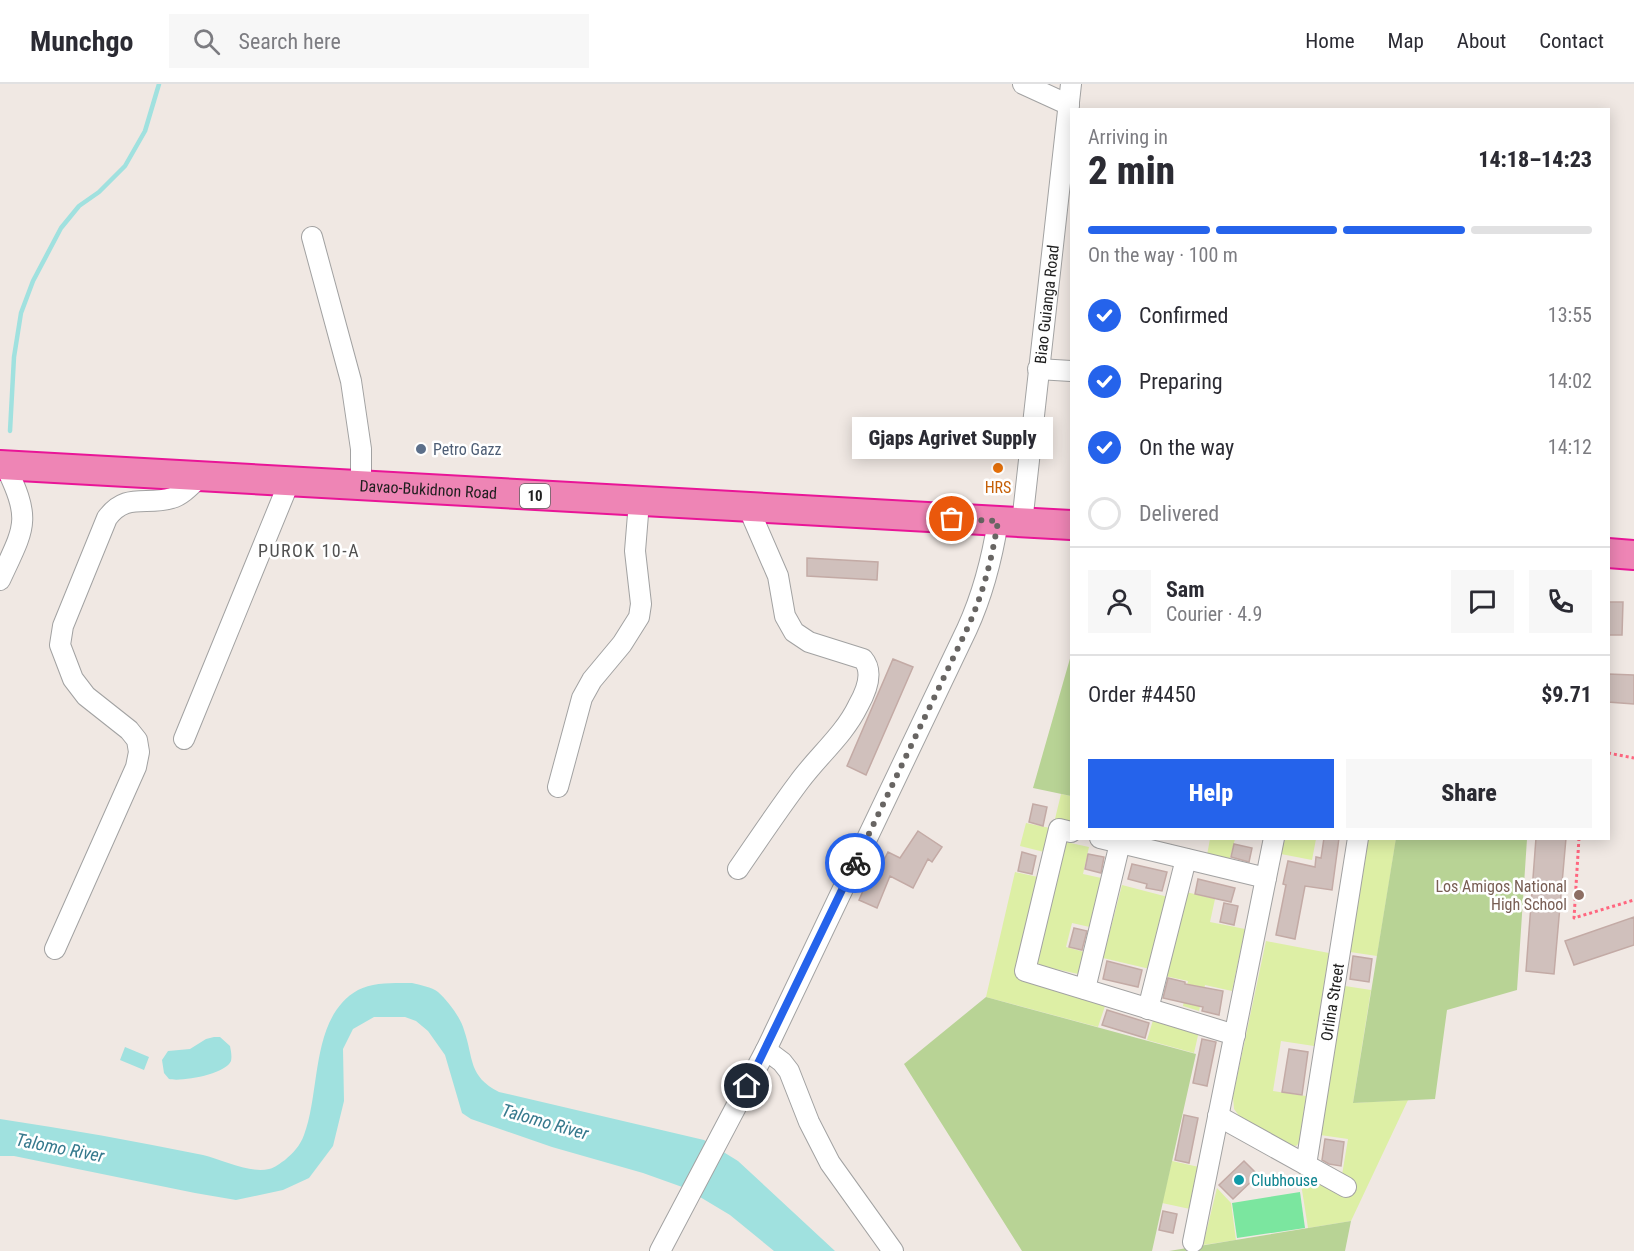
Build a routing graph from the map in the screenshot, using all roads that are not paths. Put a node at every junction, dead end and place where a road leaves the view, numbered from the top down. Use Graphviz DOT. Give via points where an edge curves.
graph roads {
  1 [pos="1023,84"];
  2 [pos="1071,84"];
  3 [pos="1069,105"];
  4 [pos="312,237"];
  5 [pos="1038,369"];
  6 [pos="1070,371"];
  7 [pos="3,465"];
  8 [pos="202,475"];
  9 [pos="290,480"];
  10 [pos="361,485"];
  11 [pos="639,502"];
  12 [pos="748,507"];
  13 [pos="1010,522"];
  14 [pos="1070,525"];
  15 [pos="1610,553"];
  16 [pos="1634,555"];
  17 [pos="0,580"];
  18 [pos="184,739"];
  19 [pos="558,787"];
  20 [pos="1070,832"];
  21 [pos="1108,840"];
  22 [pos="1274,840"];
  23 [pos="1358,840"];
  24 [pos="1120,843"];
  25 [pos="1185,859"];
  26 [pos="738,869"];
  27 [pos="1266,878"];
  28 [pos="55,950"];
  29 [pos="1085,989"];
  30 [pos="1148,1009"];
  31 [pos="1234,1035"];
  32 [pos="766,1050"];
  33 [pos="1218,1116"];
  34 [pos="1306,1165"];
  35 [pos="1346,1187"];
  36 [pos="1192,1242"];
  37 [pos="660,1251"];
  38 [pos="893,1251"];
  1 -- 3 [label="street"];
  2 -- 3 [label="street, Biao Guianga Road"];
  3 -- 5 [label="street, Biao Guianga Road"];
  4 -- 10 [label="street" via="351,381 361,449"];
  5 -- 6 [label="street"];
  5 -- 13 [label="street, Biao Guianga Road"];
  7 -- 8 [label="highway, Davao-Bukidnon Road / 10"];
  7 -- 17 [label="street" via="21,500 23,522"];
  8 -- 9 [label="highway, Davao-Bukidnon Road / 10"];
  8 -- 28 [label="street" via="174,498 131,501 114,509 63,626 60,645 73,679 86,696 129,730 137,740 139,752 136,767"];
  9 -- 10 [label="highway, Davao-Bukidnon Road / 10"];
  9 -- 18 [label="street"];
  10 -- 11 [label="highway, Davao-Bukidnon Road / 10"];
  11 -- 12 [label="highway, Davao-Bukidnon Road / 10"];
  11 -- 19 [label="street" via="635,551 639,618 582,698"];
  12 -- 13 [label="highway, Davao-Bukidnon Road / 10"];
  12 -- 26 [label="street" via="778,576 785,616 794,632 809,642 862,659 868,674 858,707"];
  13 -- 14 [label="highway, Davao-Bukidnon Road / 10"];
  13 -- 32 [label="street, Biao Guianga Road" via="978,605"];
  15 -- 16 [label="highway"];
  20 -- 29 [label="street" via="1059,829 1025,971"];
  21 -- 24 [label="street"];
  22 -- 27 [label="street"];
  23 -- 34 [label="street, Orlina Street"];
  24 -- 25 [label="street"];
  24 -- 29 [label="street"];
  25 -- 27 [label="street"];
  25 -- 30 [label="street"];
  27 -- 31 [label="street"];
  29 -- 30 [label="street"];
  30 -- 31 [label="street"];
  31 -- 33 [label="street"];
  32 -- 37 [label="street, Biao Guianga Road"];
  32 -- 38 [label="street" via="789,1071 830,1163"];
  33 -- 34 [label="street"];
  33 -- 36 [label="street"];
  34 -- 35 [label="street"];
}
